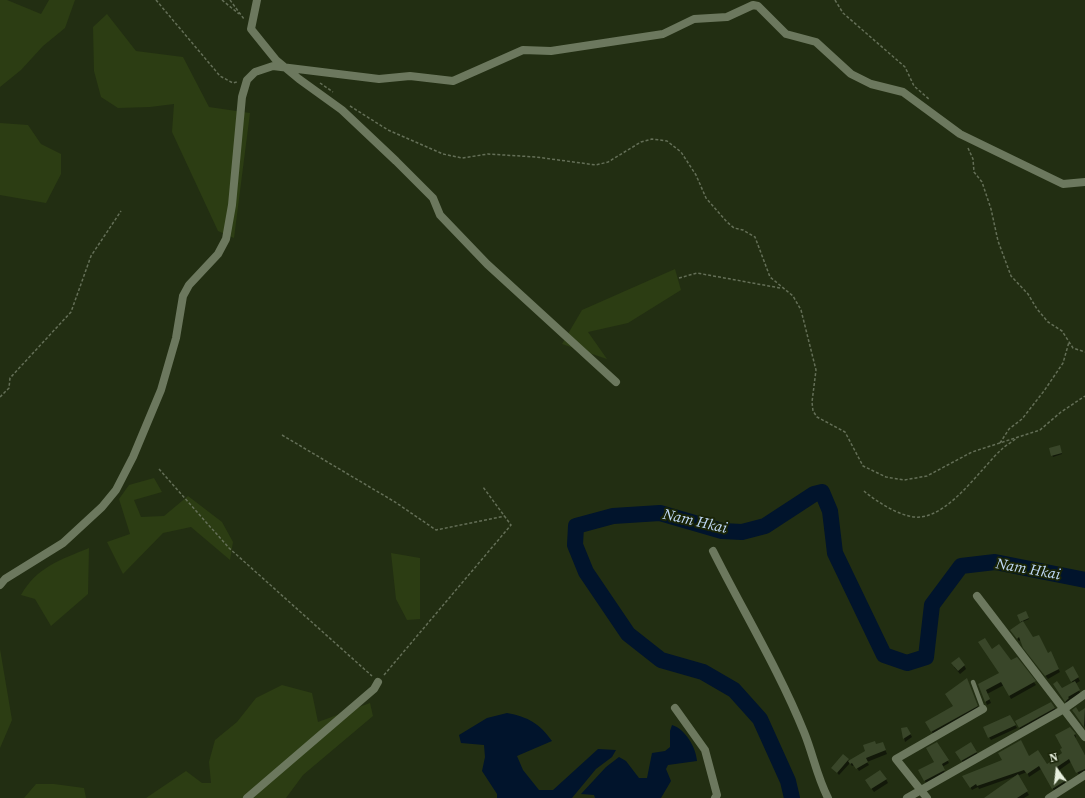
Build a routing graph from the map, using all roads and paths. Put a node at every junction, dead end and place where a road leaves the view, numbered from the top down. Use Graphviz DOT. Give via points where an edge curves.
graph roads {
  1 [pos="156,0"];
  2 [pos="222,0"];
  3 [pos="230,0"];
  4 [pos="257,0"];
  5 [pos="835,0"];
  6 [pos="242,16"];
  7 [pos="251,29"];
  8 [pos="287,69"];
  9 [pos="247,80"];
  10 [pos="320,83"];
  11 [pos="339,97"];
  12 [pos="344,102"];
  13 [pos="933,114"];
  14 [pos="966,145"];
  15 [pos="1085,182"];
  16 [pos="121,211"];
  17 [pos="680,278"];
  18 [pos="781,288"];
  19 [pos="1069,342"];
  20 [pos="1085,352"];
  21 [pos="616,382"];
  22 [pos="1085,396"];
  23 [pos="0,397"];
  24 [pos="282,435"];
  25 [pos="1018,437"];
  26 [pos="1000,442"];
  27 [pos="159,469"];
  28 [pos="482,487"];
  29 [pos="864,491"];
  30 [pos="505,516"];
  31 [pos="713,551"];
  32 [pos="0,585"];
  33 [pos="977,596"];
  34 [pos="378,682"];
  35 [pos="973,682"];
  36 [pos="1085,694"];
  37 [pos="676,708"];
  38 [pos="983,709"];
  39 [pos="1064,709"];
  40 [pos="1085,737"];
  41 [pos="1085,775"];
  42 [pos="921,790"];
  43 [pos="247,798"];
  44 [pos="715,798"];
  45 [pos="828,798"];
  46 [pos="907,798"];
  47 [pos="927,798"];
  48 [pos="1049,798"];
  1 -- 9 [label="path" via="220,76 234,83"];
  2 -- 6 [label="path"];
  3 -- 6 [label="path"];
  4 -- 7 [label="street"];
  5 -- 13 [label="path" via="843,13 905,67 914,86 928,97"];
  6 -- 7 [label="path"];
  7 -- 8 [label="street" via="276,60"];
  8 -- 9 [label="street" via="273,66 255,72"];
  8 -- 13 [label="street" via="379,79 410,76 452,81 523,50 551,51 663,34 694,19 727,17 753,5 758,6 786,34 816,42 851,74 871,84 903,92"];
  8 -- 21 [label="street" via="342,110 396,161 433,198 440,215 487,264"];
  9 -- 32 [label="street" via="242,98 232,205 226,239 218,254 189,285 183,296 176,338 161,390 133,457 116,490 102,507 63,543 5,579"];
  10 -- 11 [label="path"];
  12 -- 18 [label="path" via="364,112 388,130 443,154 462,158 488,154 596,165 608,162 641,142 652,139 667,141 681,152 696,175 706,198 727,222 755,237 770,277"];
  13 -- 15 [label="street" via="960,134 1062,184"];
  14 -- 19 [label="path" via="973,159 974,172 982,182 998,241 1011,276 1048,322 1062,331"];
  16 -- 23 [label="path" via="91,256 71,312 10,378 9,388"];
  17 -- 18 [label="path" via="697,273"];
  18 -- 26 [label="path" via="793,296 801,310 810,341 816,370 813,411 817,417 845,432 863,466 886,477 904,480 928,476 972,452"];
  19 -- 20 [label="path" via="1072,348"];
  19 -- 26 [label="path" via="1063,363 1044,391"];
  22 -- 25 [label="path" via="1040,430"];
  24 -- 30 [label="path" via="389,498 436,530"];
  25 -- 26 [label="path"];
  25 -- 29 [label="path" via="1002,449 977,478 940,511 921,517 901,513 878,502"];
  27 -- 34 [label="path" via="229,548"];
  28 -- 30 [label="path"];
  30 -- 34 [label="path" via="511,525"];
  31 -- 45 [label="street" via="804,732"];
  33 -- 39 [label="street"];
  34 -- 43 [label="street" via="374,689"];
  35 -- 38 [label="lane"];
  36 -- 39 [label="street"];
  37 -- 44 [label="street" via="705,750 717,795"];
  38 -- 42 [label="street" via="896,759"];
  39 -- 40 [label="street"];
  39 -- 42 [label="street"];
  41 -- 48 [label="street"];
  42 -- 46 [label="street"];
  42 -- 47 [label="street"];
}
